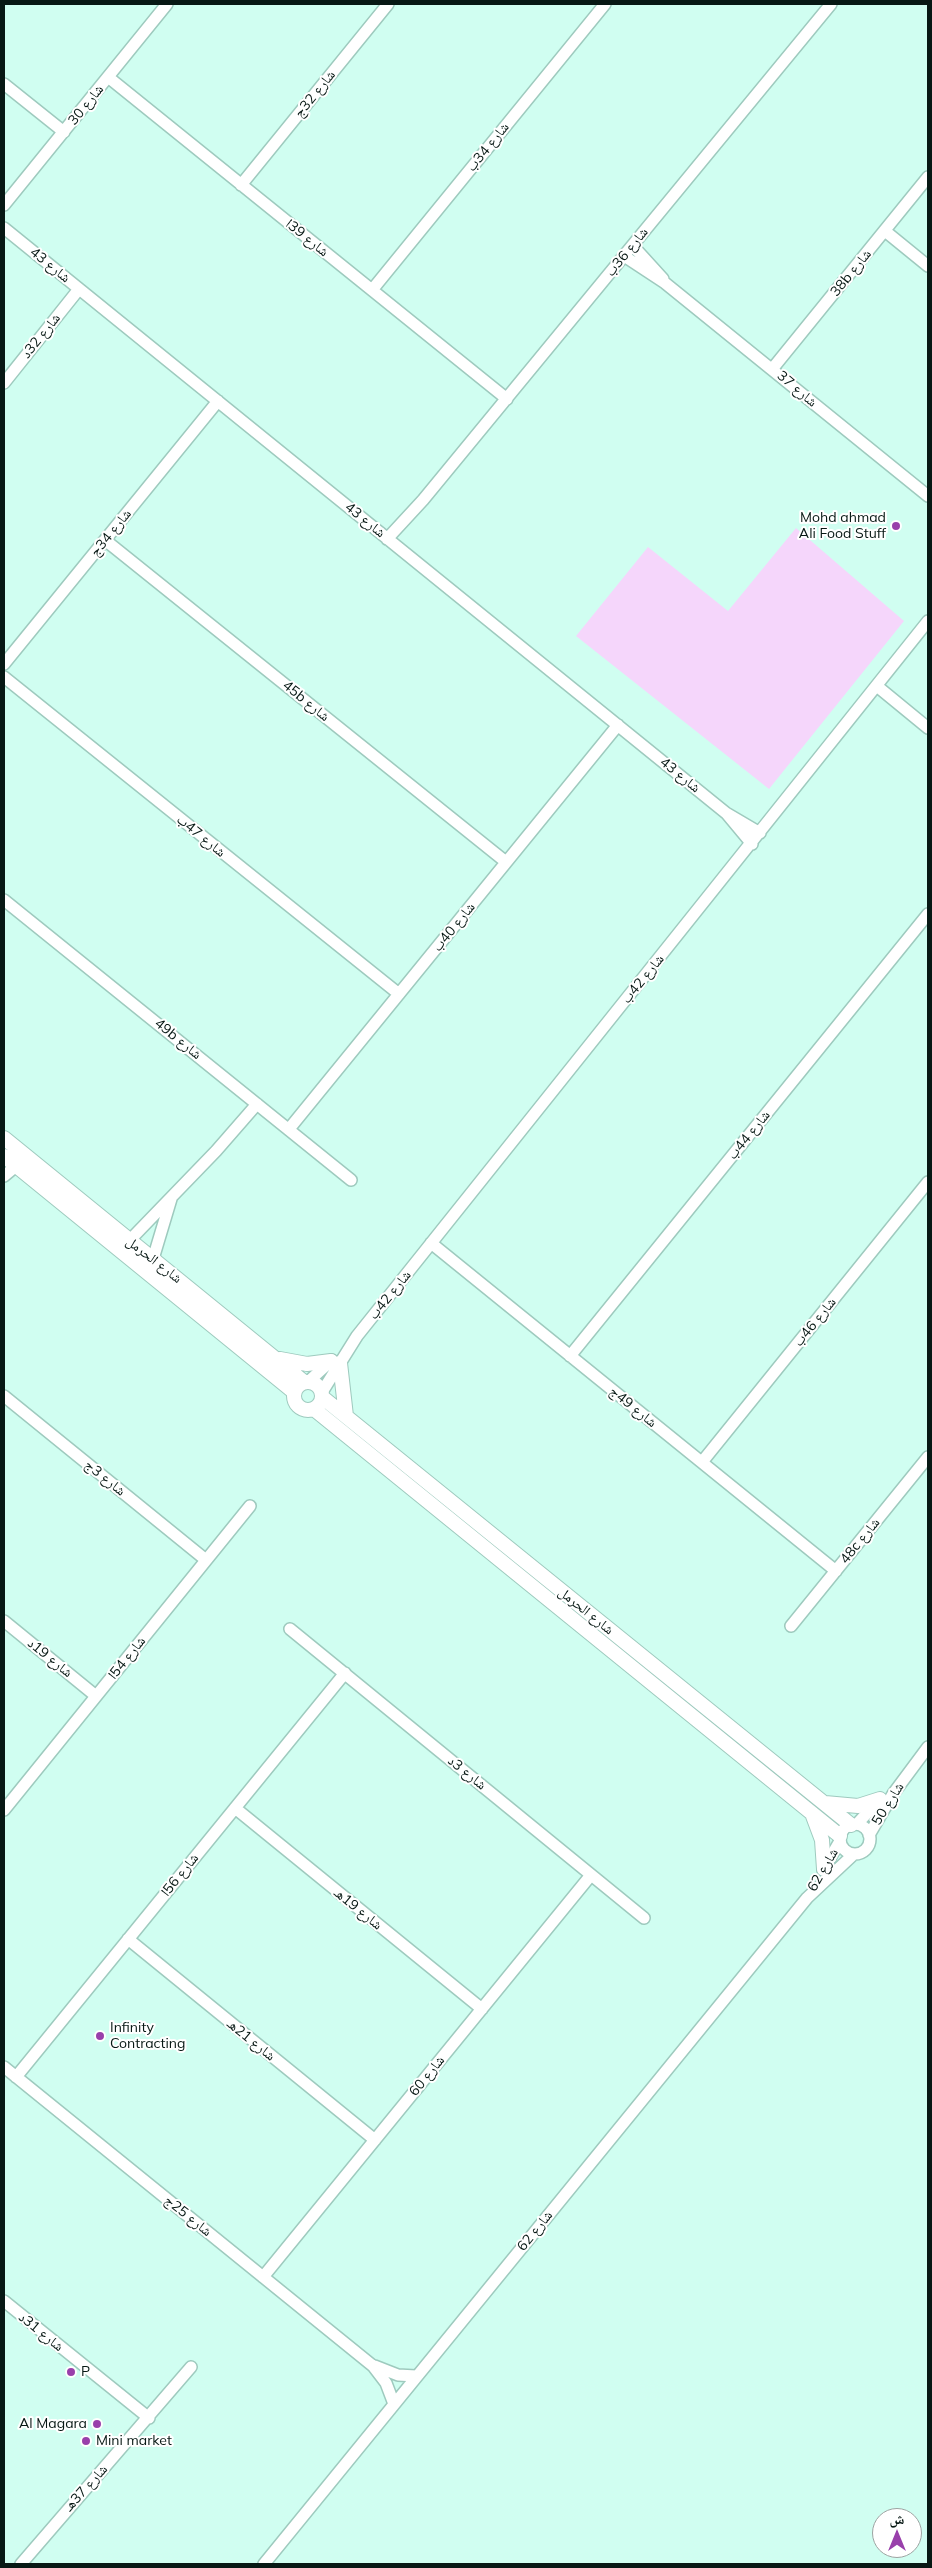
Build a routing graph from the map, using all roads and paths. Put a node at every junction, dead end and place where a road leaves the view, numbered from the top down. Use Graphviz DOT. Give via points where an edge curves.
graph roads {
  1 [pos="167,4"];
  2 [pos="388,4"];
  3 [pos="605,4"];
  4 [pos="832,4"];
  5 [pos="108,77"];
  6 [pos="4,84"];
  7 [pos="64,132"];
  8 [pos="928,177"];
  9 [pos="241,185"];
  10 [pos="4,205"];
  11 [pos="4,228"];
  12 [pos="885,231"];
  13 [pos="633,246"];
  14 [pos="624,256"];
  15 [pos="928,266"];
  16 [pos="665,283"];
  17 [pos="79,289"];
  18 [pos="372,290"];
  19 [pos="773,368"];
  20 [pos="4,383"];
  21 [pos="507,399"];
  22 [pos="218,402"];
  23 [pos="928,496"];
  24 [pos="106,540"];
  25 [pos="390,541"];
  26 [pos="928,621"];
  27 [pos="4,664"];
  28 [pos="4,677"];
  29 [pos="878,686"];
  30 [pos="618,725"];
  31 [pos="928,728"];
  32 [pos="726,813"];
  33 [pos="760,833"];
  34 [pos="752,844"];
  35 [pos="506,862"];
  36 [pos="4,900"];
  37 [pos="928,914"];
  38 [pos="399,994"];
  39 [pos="257,1104"];
  40 [pos="289,1129"];
  41 [pos="4,1138"];
  42 [pos="4,1156"];
  43 [pos="16,1166"];
  44 [pos="4,1176"];
  45 [pos="351,1180"];
  46 [pos="928,1182"];
  47 [pos="172,1195"];
  48 [pos="129,1241"];
  49 [pos="431,1243"];
  50 [pos="153,1259"];
  51 [pos="570,1356"];
  52 [pos="274,1357"];
  53 [pos="336,1362"];
  54 [pos="306,1382"];
  55 [pos="294,1392"];
  56 [pos="322,1395"];
  57 [pos="4,1396"];
  58 [pos="314,1409"];
  59 [pos="346,1416"];
  60 [pos="928,1457"];
  61 [pos="702,1462"];
  62 [pos="250,1506"];
  63 [pos="206,1560"];
  64 [pos="836,1571"];
  65 [pos="4,1621"];
  66 [pos="791,1626"];
  67 [pos="290,1629"];
  68 [pos="345,1672"];
  69 [pos="96,1696"];
  70 [pos="928,1747"];
  71 [pos="906,1774"];
  72 [pos="880,1799"];
  73 [pos="824,1803"];
  74 [pos="235,1808"];
  75 [pos="4,1810"];
  76 [pos="811,1813"];
  77 [pos="854,1825"];
  78 [pos="869,1835"];
  79 [pos="840,1839"];
  80 [pos="854,1854"];
  81 [pos="824,1869"];
  82 [pos="591,1875"];
  83 [pos="807,1898"];
  84 [pos="644,1918"];
  85 [pos="128,1939"];
  86 [pos="482,2009"];
  87 [pos="4,2067"];
  88 [pos="16,2077"];
  89 [pos="375,2140"];
  90 [pos="263,2277"];
  91 [pos="6,2307"];
  92 [pos="373,2366"];
  93 [pos="191,2367"];
  94 [pos="416,2376"];
  95 [pos="394,2404"];
  96 [pos="149,2418"];
  97 [pos="21,2564"];
  98 [pos="264,2564"];
  1 -- 5 [label="street, شارع 30"];
  2 -- 9 [label="street, شارع 32ج"];
  3 -- 18 [label="street, شارع 34ب"];
  4 -- 13 [label="street, شارع 36ب"];
  5 -- 7 [label="street, شارع 30"];
  5 -- 9 [label="street, شارع 39ا"];
  6 -- 7 [label="street"];
  7 -- 10 [label="street, شارع 30"];
  8 -- 12 [label="street, 38b شارع"];
  9 -- 18 [label="street, شارع 39ا"];
  11 -- 17 [label="street, شارع 43"];
  12 -- 15 [label="street"];
  12 -- 19 [label="street, 38b شارع"];
  13 -- 14 [label="street, شارع 36ب"];
  13 -- 16 [label="street, شارع 37"];
  14 -- 16 [label="street, شارع 37"];
  14 -- 21 [label="street, شارع 36ب"];
  16 -- 19 [label="street, شارع 37"];
  17 -- 20 [label="street, شارع 32د"];
  17 -- 22 [label="street, شارع 43"];
  18 -- 21 [label="street, شارع 39ا"];
  19 -- 23 [label="street, شارع 37"];
  21 -- 25 [label="street, شارع 36ب" via="423,500 416,516"];
  22 -- 24 [label="street, شارع 34ج"];
  22 -- 25 [label="street, شارع 43"];
  24 -- 27 [label="street, شارع 34ج"];
  24 -- 35 [label="street, 45b شارع"];
  25 -- 30 [label="street, شارع 43"];
  26 -- 29 [label="street, شارع 42ب"];
  28 -- 38 [label="street, شارع 47ب"];
  29 -- 31 [label="street"];
  29 -- 33 [label="street, شارع 42ب"];
  30 -- 32 [label="street, شارع 43"];
  30 -- 35 [label="street, شارع 40ب"];
  32 -- 33 [label="street, شارع 43"];
  32 -- 34 [label="street, شارع 43"];
  33 -- 34 [label="street, شارع 42ب"];
  34 -- 49 [label="street, شارع 42ب"];
  35 -- 38 [label="street, شارع 40ب"];
  36 -- 39 [label="street, 49b شارع"];
  37 -- 51 [label="street, شارع 44ب"];
  38 -- 40 [label="street, شارع 40ب"];
  39 -- 40 [label="street, 49b شارع"];
  39 -- 47 [label="street"];
  40 -- 45 [label="street, 49b شارع"];
  41 -- 48 [label="street, شارع الحرمل"];
  42 -- 43 [label="street, شارع الحرمل"];
  43 -- 44 [label="street"];
  43 -- 55 [label="street, شارع الحرمل"];
  46 -- 61 [label="street, شارع 46ب"];
  47 -- 48 [label="street"];
  47 -- 50 [label="street"];
  48 -- 50 [label="street, شارع الحرمل"];
  49 -- 51 [label="street, شارع 49ج"];
  49 -- 53 [label="street, شارع 42ب"];
  50 -- 52 [label="street, شارع الحرمل"];
  51 -- 61 [label="street, شارع 49ج"];
  52 -- 53 [label="street" via="296,1363"];
  52 -- 54 [label="street, شارع الحرمل"];
  53 -- 54 [label="street, شارع 42ب"];
  53 -- 56 [label="street, شارع 42ب"];
  53 -- 59 [label="street"];
  54 -- 55 [label="street"];
  54 -- 56 [label="street" via="317,1385"];
  55 -- 58 [label="street" via="298,1407"];
  56 -- 58 [label="street" via="320,1404"];
  56 -- 59 [label="street, شارع الحرمل"];
  57 -- 63 [label="street, شارع 3ج"];
  58 -- 76 [label="street, شارع الحرمل"];
  59 -- 73 [label="street, شارع الحرمل"];
  60 -- 64 [label="street, 48c شارع"];
  61 -- 64 [label="street, شارع 49ج"];
  62 -- 63 [label="street, شارع 54ا"];
  63 -- 69 [label="street, شارع 54ا"];
  64 -- 66 [label="street, 48c شارع"];
  65 -- 69 [label="street, شارع 19د"];
  67 -- 68 [label="street, شارع 3د"];
  68 -- 74 [label="street, شارع 56ا"];
  68 -- 82 [label="street, شارع 3د"];
  69 -- 75 [label="street, شارع 54ا"];
  70 -- 71 [label="street, شارع 50"];
  71 -- 72 [label="street, شارع 50"];
  71 -- 78 [label="street, شارع 50"];
  72 -- 73 [label="street" via="858,1806"];
  72 -- 77 [label="street, شارع 50"];
  73 -- 77 [label="street, شارع الحرمل"];
  74 -- 85 [label="street, شارع 56ا"];
  74 -- 86 [label="street, شارع 19هـ"];
  76 -- 79 [label="street, شارع الحرمل"];
  76 -- 81 [label="street" via="822,1840"];
  77 -- 78 [label="street" via="863,1827"];
  77 -- 79 [label="street" via="845,1828"];
  78 -- 80 [label="street" via="865,1850"];
  79 -- 80 [label="street" via="846,1851"];
  79 -- 81 [label="street, شارع 62"];
  80 -- 83 [label="street, شارع 62"];
  81 -- 83 [label="street, شارع 62"];
  82 -- 84 [label="street, شارع 3د"];
  82 -- 86 [label="street, شارع 60"];
  83 -- 94 [label="street, شارع 62"];
  85 -- 88 [label="street, شارع 56ا"];
  85 -- 89 [label="street, شارع 21هـ"];
  86 -- 89 [label="street, شارع 60"];
  87 -- 88 [label="street, شارع 25ج"];
  88 -- 90 [label="street, شارع 25ج"];
  89 -- 90 [label="street, شارع 60"];
  90 -- 92 [label="street, شارع 25ج"];
  91 -- 96 [label="street, شارع 31د"];
  92 -- 94 [label="street, شارع 25ج" via="390,2373"];
  92 -- 95 [label="street, شارع 25ج" via="386,2383"];
  93 -- 96 [label="street, شارع 37هـ"];
  94 -- 95 [label="street, شارع 62"];
  95 -- 98 [label="street, شارع 62"];
  96 -- 97 [label="street, شارع 37هـ"];
}
